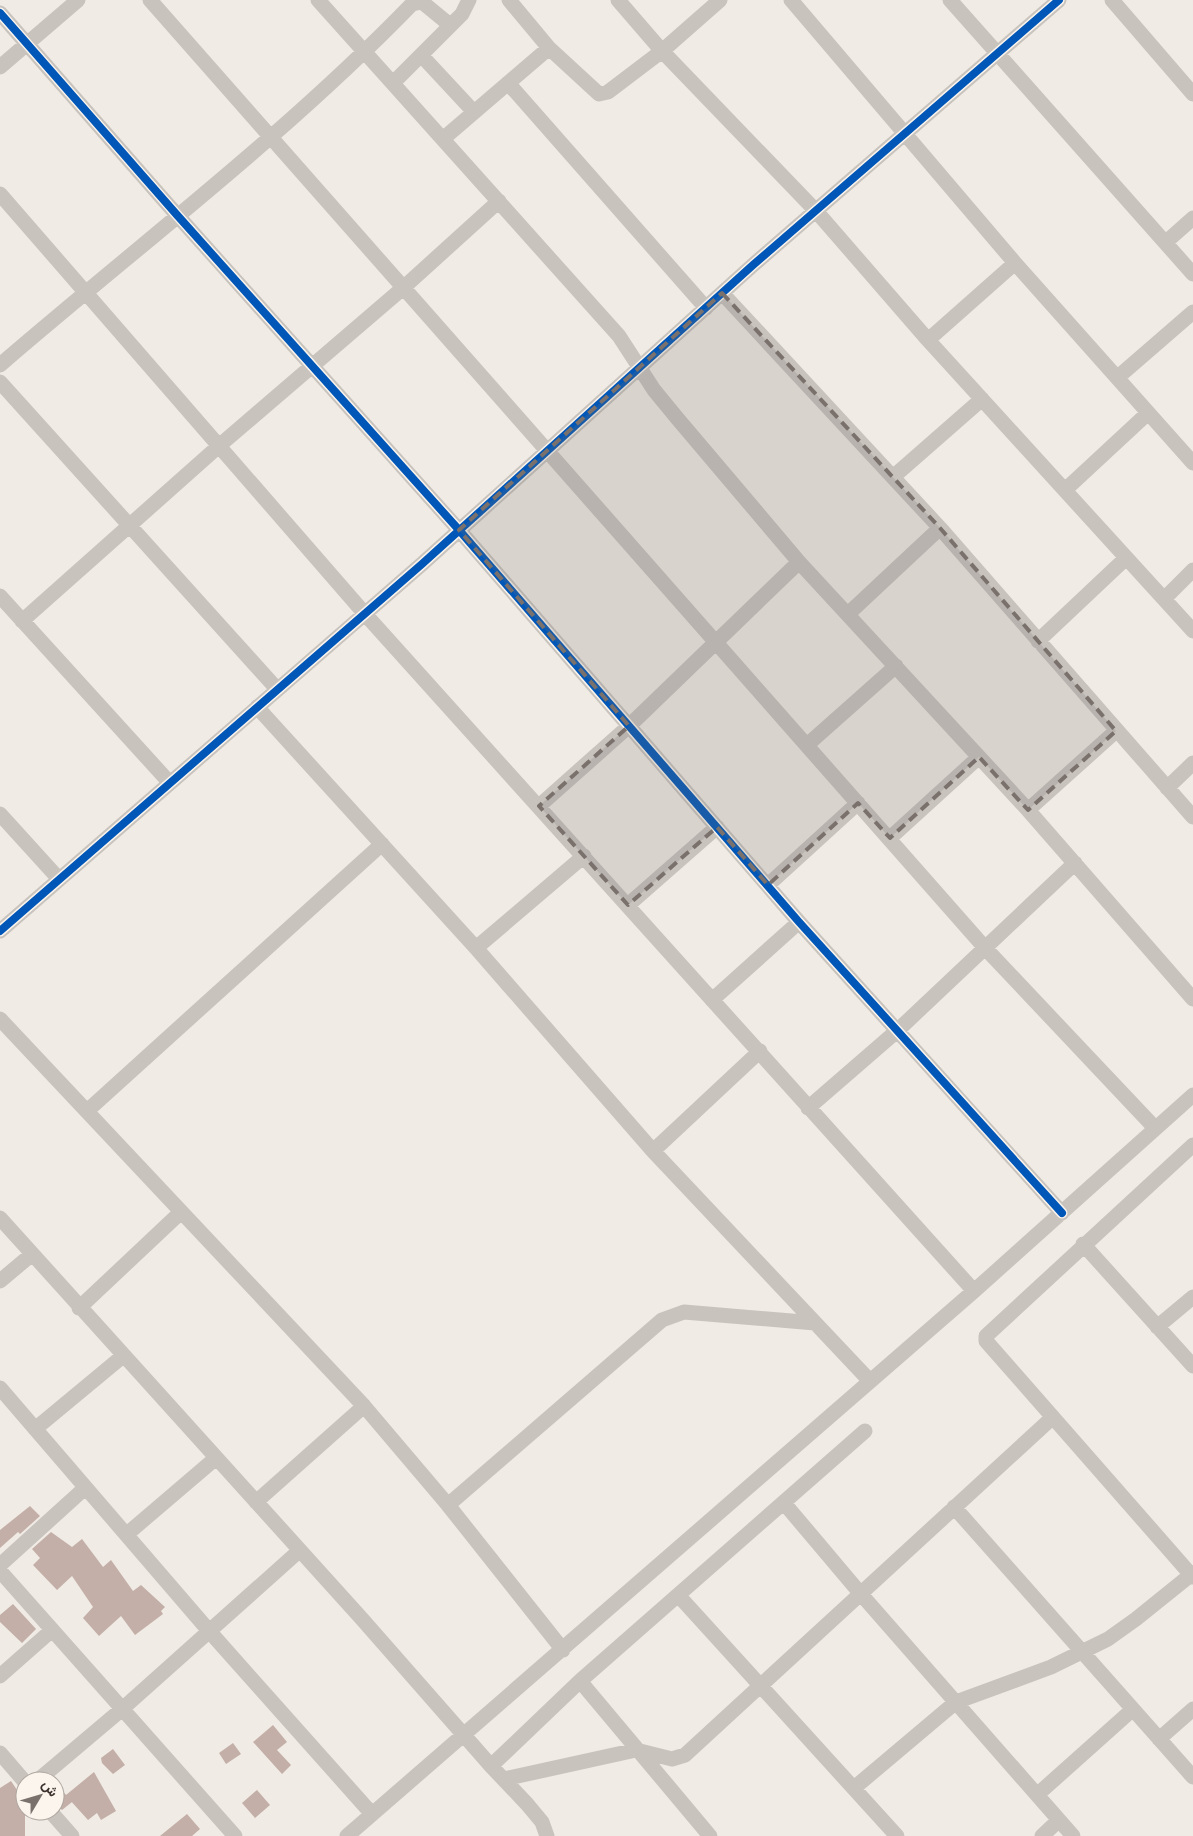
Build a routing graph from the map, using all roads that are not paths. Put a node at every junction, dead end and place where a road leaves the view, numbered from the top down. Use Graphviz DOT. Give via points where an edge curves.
graph roads {
  1 [pos="78,0"];
  2 [pos="150,0"];
  3 [pos="318,0"];
  4 [pos="468,0"];
  5 [pos="509,0"];
  6 [pos="618,0"];
  7 [pos="720,0"];
  8 [pos="791,0"];
  9 [pos="950,0"];
  10 [pos="1059,0"];
  11 [pos="1112,0"];
  12 [pos="0,13"];
  13 [pos="450,25"];
  14 [pos="26,44"];
  15 [pos="549,48"];
  16 [pos="662,51"];
  17 [pos="366,52"];
  18 [pos="996,53"];
  19 [pos="421,55"];
  20 [pos="0,67"];
  21 [pos="393,83"];
  22 [pos="508,84"];
  23 [pos="1193,94"];
  24 [pos="474,112"];
  25 [pos="906,133"];
  26 [pos="270,136"];
  27 [pos="444,138"];
  28 [pos="0,194"];
  29 [pos="499,200"];
  30 [pos="816,211"];
  31 [pos="177,216"];
  32 [pos="1193,218"];
  33 [pos="1166,242"];
  34 [pos="1015,263"];
  35 [pos="1193,274"];
  36 [pos="404,288"];
  37 [pos="85,291"];
  38 [pos="722,293"];
  39 [pos="706,308"];
  40 [pos="1193,312"];
  41 [pos="928,340"];
  42 [pos="0,365"];
  43 [pos="641,367"];
  44 [pos="312,368"];
  45 [pos="1118,378"];
  46 [pos="0,382"];
  47 [pos="982,399"];
  48 [pos="1148,413"];
  49 [pos="220,445"];
  50 [pos="548,451"];
  51 [pos="1193,463"];
  52 [pos="893,477"];
  53 [pos="1065,490"];
  54 [pos="130,525"];
  55 [pos="940,528"];
  56 [pos="458,530"];
  57 [pos="1125,559"];
  58 [pos="799,562"];
  59 [pos="1193,570"];
  60 [pos="0,596"];
  61 [pos="1164,599"];
  62 [pos="365,614"];
  63 [pos="848,614"];
  64 [pos="22,621"];
  65 [pos="1193,631"];
  66 [pos="1038,641"];
  67 [pos="717,642"];
  68 [pos="896,666"];
  69 [pos="277,689"];
  70 [pos="257,707"];
  71 [pos="629,726"];
  72 [pos="1116,731"];
  73 [pos="807,746"];
  74 [pos="979,757"];
  75 [pos="1193,763"];
  76 [pos="169,782"];
  77 [pos="1167,788"];
  78 [pos="858,803"];
  79 [pos="539,806"];
  80 [pos="1028,810"];
  81 [pos="0,814"];
  82 [pos="1193,817"];
  83 [pos="717,827"];
  84 [pos="890,838"];
  85 [pos="382,844"];
  86 [pos="584,856"];
  87 [pos="1075,863"];
  88 [pos="59,879"];
  89 [pos="768,885"];
  90 [pos="628,905"];
  91 [pos="799,922"];
  92 [pos="0,932"];
  93 [pos="476,948"];
  94 [pos="986,949"];
  95 [pos="1193,998"];
  96 [pos="712,1000"];
  97 [pos="0,1018"];
  98 [pos="898,1030"];
  99 [pos="760,1051"];
  100 [pos="1193,1095"];
  101 [pos="808,1108"];
  102 [pos="87,1111"];
  103 [pos="1155,1128"];
  104 [pos="1193,1145"];
  105 [pos="653,1151"];
  106 [pos="181,1212"];
  107 [pos="1062,1212"];
  108 [pos="0,1218"];
  109 [pos="1083,1244"];
  110 [pos="31,1255"];
  111 [pos="0,1282"];
  112 [pos="974,1291"];
  113 [pos="1193,1297"];
  114 [pos="80,1308"];
  115 [pos="815,1323"];
  116 [pos="1158,1327"];
  117 [pos="123,1356"];
  118 [pos="1193,1366"];
  119 [pos="870,1381"];
  120 [pos="0,1388"];
  121 [pos="364,1406"];
  122 [pos="1053,1417"];
  123 [pos="36,1429"];
  124 [pos="865,1432"];
  125 [pos="216,1458"];
  126 [pos="85,1488"];
  127 [pos="256,1502"];
  128 [pos="784,1503"];
  129 [pos="448,1505"];
  130 [pos="954,1507"];
  131 [pos="127,1534"];
  132 [pos="299,1551"];
  133 [pos="0,1565"];
  134 [pos="0,1571"];
  135 [pos="1192,1575"];
  136 [pos="860,1594"];
  137 [pos="678,1595"];
  138 [pos="51,1632"];
  139 [pos="210,1632"];
  140 [pos="563,1650"];
  141 [pos="1081,1653"];
  142 [pos="0,1676"];
  143 [pos="580,1681"];
  144 [pos="761,1684"];
  145 [pos="956,1702"];
  146 [pos="1193,1709"];
  147 [pos="121,1710"];
  148 [pos="1132,1710"];
  149 [pos="464,1736"];
  150 [pos="1159,1739"];
  151 [pos="636,1750"];
  152 [pos="0,1753"];
  153 [pos="491,1766"];
  154 [pos="16,1771"];
  155 [pos="48,1771"];
  156 [pos="1193,1777"];
  157 [pos="504,1779"];
  158 [pos="854,1788"];
  159 [pos="1038,1794"];
  160 [pos="372,1814"];
  161 [pos="1059,1820"];
  162 [pos="59,1821"];
  163 [pos="72,1836"];
  164 [pos="235,1836"];
  165 [pos="347,1836"];
  166 [pos="547,1836"];
  167 [pos="710,1836"];
  168 [pos="897,1836"];
  169 [pos="1042,1836"];
  170 [pos="1073,1836"];
  1 -- 14 [label="street"];
  2 -- 26 [label="street"];
  3 -- 17 [label="street"];
  4 -- 13 [label="street" via="466,8"];
  5 -- 15 [label="street"];
  6 -- 16 [label="street"];
  7 -- 16 [label="street"];
  8 -- 25 [label="street"];
  9 -- 18 [label="street"];
  10 -- 18 [label="street"];
  11 -- 23 [label="street"];
  12 -- 14 [label="street"];
  13 -- 17 [label="street" via="426,5 416,2"];
  13 -- 19 [label="street"];
  14 -- 20 [label="street"];
  14 -- 31 [label="street"];
  15 -- 16 [label="street" via="599,94 608,92"];
  15 -- 22 [label="street"];
  16 -- 30 [label="street"];
  17 -- 21 [label="street"];
  17 -- 26 [label="street"];
  18 -- 25 [label="street"];
  18 -- 33 [label="street"];
  19 -- 21 [label="street"];
  19 -- 24 [label="street"];
  21 -- 27 [label="street"];
  22 -- 24 [label="street"];
  22 -- 39 [label="street"];
  24 -- 27 [label="street"];
  25 -- 30 [label="street"];
  25 -- 34 [label="street"];
  26 -- 31 [label="street"];
  26 -- 36 [label="street"];
  27 -- 29 [label="street"];
  28 -- 37 [label="street"];
  29 -- 36 [label="street"];
  29 -- 43 [label="street" via="619,336"];
  30 -- 38 [label="street"];
  30 -- 41 [label="street"];
  31 -- 37 [label="street"];
  31 -- 44 [label="street"];
  32 -- 33 [label="street"];
  33 -- 35 [label="street"];
  34 -- 41 [label="street"];
  34 -- 45 [label="street"];
  36 -- 44 [label="street"];
  36 -- 50 [label="street"];
  37 -- 42 [label="street"];
  37 -- 49 [label="street"];
  38 -- 39 [label="street"];
  38 -- 52 [label="street"];
  39 -- 43 [label="street"];
  40 -- 45 [label="street"];
  41 -- 47 [label="street"];
  43 -- 50 [label="street"];
  43 -- 58 [label="street" via="676,418"];
  44 -- 49 [label="street"];
  44 -- 56 [label="street"];
  45 -- 48 [label="street"];
  46 -- 54 [label="street"];
  47 -- 52 [label="street"];
  47 -- 53 [label="street"];
  48 -- 51 [label="street"];
  48 -- 53 [label="street"];
  49 -- 54 [label="street"];
  49 -- 62 [label="street"];
  50 -- 56 [label="street"];
  50 -- 67 [label="street"];
  52 -- 55 [label="street"];
  53 -- 57 [label="street"];
  54 -- 64 [label="street"];
  54 -- 69 [label="street"];
  55 -- 63 [label="street"];
  55 -- 66 [label="street"];
  56 -- 62 [label="street"];
  56 -- 71 [label="street"];
  57 -- 61 [label="street"];
  57 -- 66 [label="street"];
  58 -- 63 [label="street"];
  58 -- 67 [label="street"];
  59 -- 61 [label="street"];
  60 -- 64 [label="street"];
  61 -- 65 [label="street"];
  62 -- 69 [label="street"];
  62 -- 79 [label="street"];
  63 -- 68 [label="street"];
  64 -- 76 [label="street"];
  66 -- 72 [label="street"];
  67 -- 71 [label="street"];
  67 -- 73 [label="street"];
  68 -- 73 [label="street"];
  68 -- 74 [label="street"];
  69 -- 70 [label="street"];
  70 -- 76 [label="street"];
  70 -- 85 [label="street"];
  71 -- 79 [label="street"];
  71 -- 83 [label="street"];
  72 -- 77 [label="street"];
  72 -- 80 [label="street"];
  73 -- 78 [label="street"];
  74 -- 80 [label="street"];
  74 -- 84 [label="street"];
  75 -- 77 [label="street"];
  76 -- 88 [label="street"];
  77 -- 82 [label="street"];
  78 -- 84 [label="street"];
  78 -- 89 [label="street"];
  79 -- 86 [label="street"];
  80 -- 87 [label="street"];
  81 -- 88 [label="street"];
  83 -- 89 [label="street"];
  83 -- 90 [label="street"];
  84 -- 94 [label="street"];
  85 -- 93 [label="street"];
  85 -- 102 [label="street"];
  86 -- 90 [label="street"];
  86 -- 93 [label="street"];
  87 -- 94 [label="street"];
  87 -- 95 [label="street"];
  88 -- 92 [label="street"];
  89 -- 91 [label="street"];
  90 -- 96 [label="street"];
  91 -- 96 [label="street"];
  91 -- 98 [label="street"];
  93 -- 105 [label="street"];
  94 -- 98 [label="street"];
  94 -- 103 [label="street"];
  96 -- 99 [label="street"];
  97 -- 102 [label="street"];
  98 -- 101 [label="street"];
  98 -- 107 [label="street"];
  99 -- 101 [label="street"];
  99 -- 105 [label="street"];
  100 -- 103 [label="street"];
  101 -- 112 [label="street"];
  102 -- 106 [label="street"];
  103 -- 107 [label="street"];
  104 -- 109 [label="street"];
  105 -- 115 [label="street"];
  106 -- 114 [label="street"];
  106 -- 121 [label="street"];
  107 -- 112 [label="street"];
  108 -- 110 [label="street"];
  109 -- 116 [label="street"];
  109 -- 122 [label="street" via="986,1336 986,1341"];
  110 -- 111 [label="street"];
  110 -- 114 [label="street"];
  112 -- 119 [label="street"];
  113 -- 116 [label="street"];
  114 -- 117 [label="street"];
  115 -- 119 [label="street"];
  115 -- 129 [label="street" via="684,1312 662,1320"];
  116 -- 118 [label="street"];
  117 -- 123 [label="street"];
  117 -- 125 [label="street"];
  119 -- 140 [label="street"];
  120 -- 123 [label="street"];
  121 -- 127 [label="street"];
  121 -- 129 [label="street"];
  122 -- 130 [label="street"];
  122 -- 135 [label="street"];
  123 -- 126 [label="street"];
  124 -- 128 [label="street"];
  125 -- 127 [label="street"];
  125 -- 131 [label="street"];
  126 -- 131 [label="street"];
  126 -- 133 [label="street"];
  127 -- 132 [label="street"];
  128 -- 136 [label="street"];
  128 -- 137 [label="street"];
  129 -- 140 [label="street"];
  130 -- 136 [label="street"];
  130 -- 141 [label="street"];
  131 -- 139 [label="street"];
  132 -- 139 [label="street"];
  132 -- 149 [label="street"];
  134 -- 138 [label="street"];
  135 -- 141 [label="street" via="1136,1620"];
  136 -- 144 [label="street"];
  136 -- 145 [label="street"];
  137 -- 143 [label="street"];
  137 -- 144 [label="street"];
  138 -- 142 [label="street"];
  138 -- 147 [label="street"];
  139 -- 147 [label="street"];
  139 -- 160 [label="street"];
  140 -- 149 [label="street"];
  141 -- 145 [label="street"];
  141 -- 148 [label="street"];
  143 -- 151 [label="street"];
  143 -- 153 [label="street"];
  144 -- 151 [label="street" via="679,1758 663,1758"];
  144 -- 158 [label="street"];
  145 -- 158 [label="street"];
  145 -- 159 [label="street"];
  146 -- 150 [label="street"];
  147 -- 155 [label="street"];
  147 -- 164 [label="street"];
  148 -- 150 [label="street"];
  148 -- 159 [label="street"];
  149 -- 153 [label="street"];
  149 -- 160 [label="street"];
  150 -- 156 [label="street"];
  151 -- 157 [label="street"];
  151 -- 167 [label="street"];
  152 -- 154 [label="street"];
  153 -- 157 [label="street"];
  157 -- 166 [label="street" via="535,1813"];
  158 -- 168 [label="street"];
  159 -- 161 [label="street"];
  160 -- 165 [label="street"];
  161 -- 169 [label="street"];
  161 -- 170 [label="street"];
  162 -- 163 [label="street"];
}
